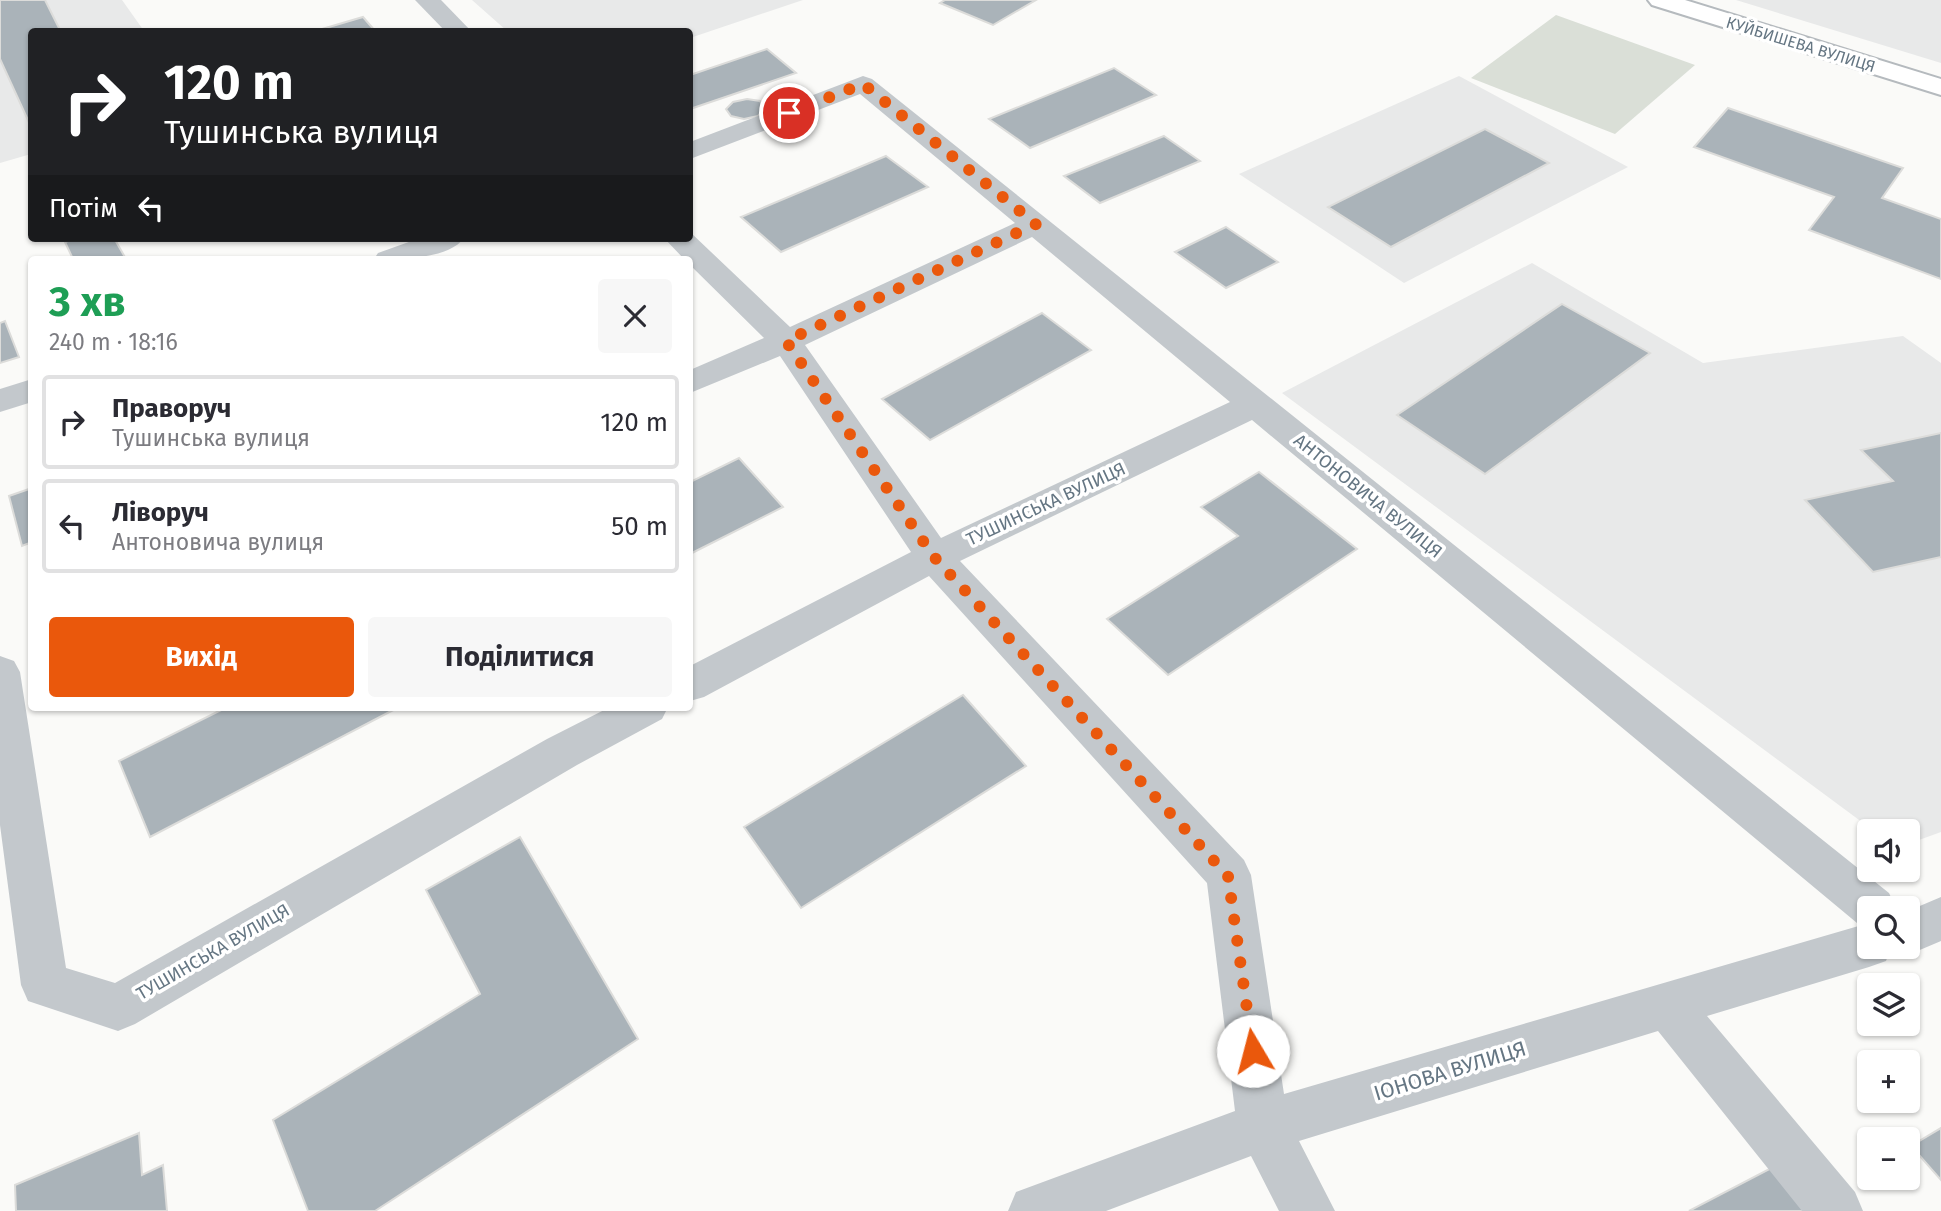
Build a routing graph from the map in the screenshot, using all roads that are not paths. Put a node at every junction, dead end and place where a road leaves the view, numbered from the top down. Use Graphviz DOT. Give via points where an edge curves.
graph roads {
  1 [pos="426,0"];
  2 [pos="1660,0"];
  3 [pos="456,28"];
  4 [pos="1941,88"];
  5 [pos="693,150"];
  6 [pos="1036,224"];
  7 [pos="438,242"];
  8 [pos="683,242"];
  9 [pos="398,256"];
  10 [pos="786,341"];
  11 [pos="693,381"];
  12 [pos="28,391"];
  13 [pos="0,401"];
  14 [pos="1256,404"];
  15 [pos="934,557"];
  16 [pos="28,664"];
  17 [pos="0,674"];
  18 [pos="693,683"];
  19 [pos="640,711"];
  20 [pos="1858,896"];
  21 [pos="1941,919"];
  22 [pos="1920,928"];
  23 [pos="1857,949"];
  24 [pos="1667,1005"];
  25 [pos="1263,1126"];
  26 [pos="1035,1211"];
  27 [pos="1308,1211"];
  28 [pos="1836,1211"];
  1 -- 3 [label="street"];
  2 -- 4 [label="main road, КУЙБИШЕВА ВУЛИЦЯ"];
  5 -- 6 [label="street, АНТОНОВИЧА ВУЛИЦЯ" via="863,84"];
  6 -- 10 [label="street"];
  6 -- 14 [label="street, АНТОНОВИЧА ВУЛИЦЯ"];
  7 -- 9 [label="street"];
  8 -- 10 [label="street"];
  10 -- 11 [label="street"];
  10 -- 15 [label="street"];
  12 -- 13 [label="street"];
  14 -- 15 [label="street, ТУШИНСЬКА ВУЛИЦЯ"];
  14 -- 20 [label="street, АНТОНОВИЧА ВУЛИЦЯ"];
  15 -- 18 [label="street, ТУШИНСЬКА ВУЛИЦЯ"];
  15 -- 25 [label="street" via="1228,876"];
  16 -- 17 [label="street, ТУШИНСЬКА ВУЛИЦЯ"];
  17 -- 19 [label="street, ТУШИНСЬКА ВУЛИЦЯ" via="45,985 118,1007"];
  21 -- 22 [label="street"];
  23 -- 24 [label="street, ІОНОВА ВУЛИЦЯ"];
  24 -- 25 [label="street, ІОНОВА ВУЛИЦЯ"];
  24 -- 28 [label="street"];
  25 -- 26 [label="street, ІОНОВА ВУЛИЦЯ"];
  25 -- 27 [label="street"];
}
